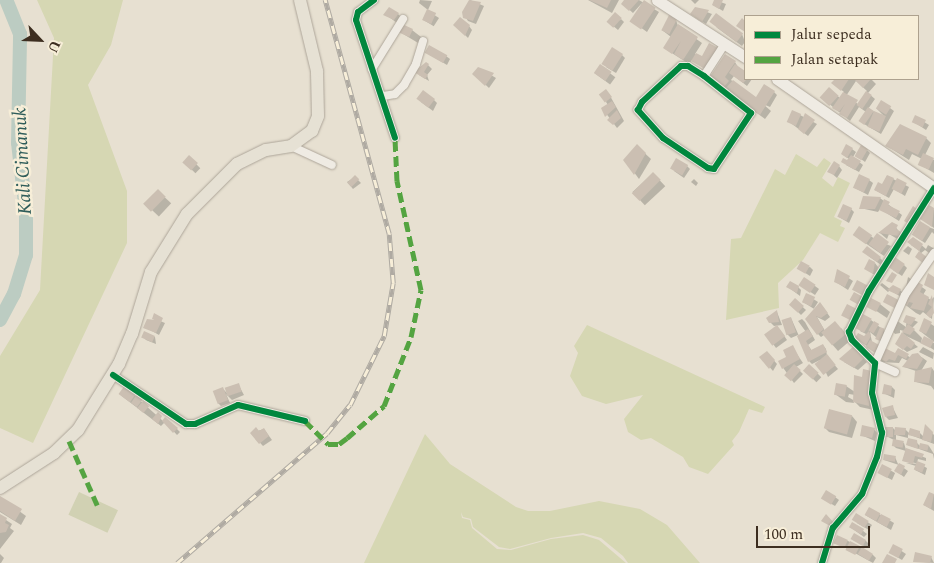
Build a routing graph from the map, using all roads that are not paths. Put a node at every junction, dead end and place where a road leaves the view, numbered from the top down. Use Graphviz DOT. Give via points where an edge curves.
graph roads {
  1 [pos="300,0"];
  2 [pos="374,0"];
  3 [pos="657,0"];
  4 [pos="403,19"];
  5 [pos="423,41"];
  6 [pos="725,44"];
  7 [pos="744,56"];
  8 [pos="372,69"];
  9 [pos="704,76"];
  10 [pos="778,80"];
  11 [pos="383,96"];
  12 [pos="395,138"];
  13 [pos="292,146"];
  14 [pos="332,165"];
  15 [pos="934,188"];
  16 [pos="934,253"];
  17 [pos="875,363"];
  18 [pos="895,372"];
  19 [pos="113,374"];
  20 [pos="305,421"];
  21 [pos="0,488"];
  22 [pos="822,563"];
  1 -- 13 [label="main road" via="317,71 318,116 312,131"];
  2 -- 8 [label="street" via="356,17"];
  3 -- 6 [label="main road"];
  4 -- 8 [label="street"];
  5 -- 11 [label="street" via="416,64 404,85 395,94"];
  6 -- 7 [label="main road"];
  6 -- 9 [label="street"];
  8 -- 11 [label="street"];
  9 -- 9 [label="street" via="688,66 681,66 642,102 638,110 663,138 714,169 751,113"];
  10 -- 15 [label="main road"];
  11 -- 12 [label="street"];
  13 -- 14 [label="street"];
  13 -- 19 [label="main road" via="266,150 238,164 187,214 151,272 132,334"];
  15 -- 17 [label="street" via="869,291 850,329 852,340"];
  16 -- 17 [label="street" via="906,295"];
  17 -- 18 [label="street"];
  17 -- 22 [label="street" via="872,393 882,433 877,457 860,498 833,528"];
  19 -- 20 [label="street" via="186,424 195,424 238,405"];
  19 -- 21 [label="main road" via="70,440"];
}
